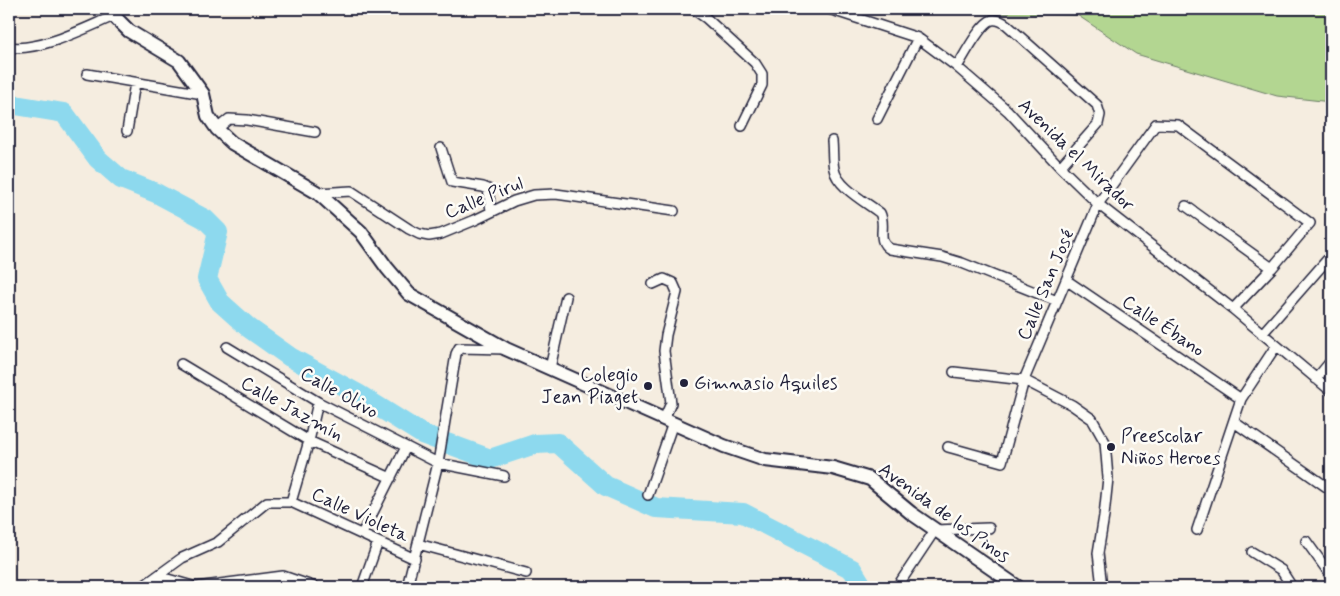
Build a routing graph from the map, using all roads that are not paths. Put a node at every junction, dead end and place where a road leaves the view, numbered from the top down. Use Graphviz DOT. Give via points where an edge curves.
graph roads {
  1 [pos="693,9"];
  2 [pos="829,9"];
  3 [pos="113,13"];
  4 [pos="918,38"];
  5 [pos="9,47"];
  6 [pos="957,67"];
  7 [pos="86,74"];
  8 [pos="135,83"];
  9 [pos="203,94"];
  10 [pos="877,119"];
  11 [pos="742,126"];
  12 [pos="217,129"];
  13 [pos="127,131"];
  14 [pos="316,132"];
  15 [pos="832,141"];
  16 [pos="441,148"];
  17 [pos="1060,167"];
  18 [pos="318,193"];
  19 [pos="1098,204"];
  20 [pos="1186,206"];
  21 [pos="491,211"];
  22 [pos="674,211"];
  23 [pos="1327,260"];
  24 [pos="1272,268"];
  25 [pos="1066,280"];
  26 [pos="652,284"];
  27 [pos="566,297"];
  28 [pos="1057,301"];
  29 [pos="1233,309"];
  30 [pos="1262,334"];
  31 [pos="1276,346"];
  32 [pos="227,347"];
  33 [pos="506,350"];
  34 [pos="1331,361"];
  35 [pos="181,364"];
  36 [pos="550,368"];
  37 [pos="954,372"];
  38 [pos="1316,379"];
  39 [pos="1024,380"];
  40 [pos="1331,391"];
  41 [pos="1241,399"];
  42 [pos="318,402"];
  43 [pos="668,421"];
  44 [pos="1234,422"];
  45 [pos="309,441"];
  46 [pos="406,447"];
  47 [pos="948,447"];
  48 [pos="437,465"];
  49 [pos="504,476"];
  50 [pos="391,478"];
  51 [pos="1331,490"];
  52 [pos="648,495"];
  53 [pos="291,502"];
  54 [pos="989,528"];
  55 [pos="935,530"];
  56 [pos="1197,530"];
  57 [pos="362,534"];
  58 [pos="1306,541"];
  59 [pos="378,542"];
  60 [pos="418,544"];
  61 [pos="1252,552"];
  62 [pos="415,559"];
  63 [pos="526,573"];
  64 [pos="158,576"];
  65 [pos="1331,578"];
  66 [pos="1003,584"];
  67 [pos="408,585"];
  68 [pos="142,587"];
  69 [pos="315,587"];
  70 [pos="362,587"];
  71 [pos="423,587"];
  72 [pos="897,587"];
  73 [pos="1018,587"];
  74 [pos="1102,587"];
  75 [pos="1292,587"];
  1 -- 11 [label="street" via="755,63 762,74 762,85"];
  2 -- 4 [label="street, Avenida el Mirador"];
  3 -- 5 [label="street" via="42,45"];
  3 -- 9 [label="street, Avenida de los Pinos" via="129,32 179,61"];
  4 -- 6 [label="street, Avenida el Mirador"];
  4 -- 10 [label="street"];
  6 -- 17 [label="street, Avenida el Mirador" via="1008,111"];
  6 -- 17 [label="street" via="983,26 990,20 997,20 1097,105 1098,124"];
  7 -- 8 [label="street"];
  8 -- 9 [label="street"];
  8 -- 13 [label="street"];
  9 -- 12 [label="street, Avenida de los Pinos" via="208,116"];
  12 -- 14 [label="street" via="229,119"];
  12 -- 18 [label="street, Avenida de los Pinos" via="232,143"];
  15 -- 28 [label="street" via="837,178 880,212 884,246 962,263"];
  16 -- 21 [label="street" via="452,182 488,189"];
  17 -- 19 [label="street, Avenida el Mirador"];
  18 -- 21 [label="street, Calle Pirul" via="351,191 409,229 430,236"];
  18 -- 33 [label="street, Avenida de los Pinos" via="361,232 408,294"];
  19 -- 24 [label="street, Calle San José" via="1156,124 1178,125 1310,223"];
  19 -- 25 [label="street, Calle San José"];
  19 -- 29 [label="street, Avenida el Mirador"];
  20 -- 24 [label="street"];
  21 -- 22 [label="street, Calle Pirul" via="534,195 556,194"];
  23 -- 30 [label="street"];
  24 -- 29 [label="street"];
  25 -- 28 [label="street, Calle San José"];
  25 -- 41 [label="street, Calle Ébano"];
  26 -- 43 [label="street" via="664,279 673,283 677,292 664,351 671,403"];
  27 -- 36 [label="street"];
  28 -- 39 [label="street, Calle San José"];
  29 -- 30 [label="street, Avenida el Mirador"];
  30 -- 31 [label="street, Avenida el Mirador"];
  31 -- 38 [label="street, Avenida el Mirador"];
  31 -- 41 [label="street"];
  32 -- 42 [label="street, Calle Olivo"];
  33 -- 36 [label="street, Avenida de los Pinos"];
  33 -- 48 [label="street" via="459,348"];
  34 -- 38 [label="street"];
  35 -- 45 [label="street, Calle Jazmín"];
  36 -- 43 [label="street, Avenida de los Pinos"];
  37 -- 39 [label="street"];
  38 -- 40 [label="street, Avenida el Mirador"];
  39 -- 47 [label="street, Calle San José" via="1002,462"];
  39 -- 74 [label="street" via="1092,419 1105,442 1108,478 1098,553"];
  41 -- 44 [label="street"];
  42 -- 45 [label="street"];
  42 -- 46 [label="street, Calle Olivo"];
  43 -- 52 [label="street"];
  43 -- 55 [label="street, Avenida de los Pinos" via="765,460 833,468 870,479"];
  44 -- 51 [label="street"];
  44 -- 56 [label="street"];
  45 -- 50 [label="street, Calle Jazmín"];
  45 -- 53 [label="street"];
  46 -- 48 [label="street, Calle Olivo"];
  46 -- 50 [label="street"];
  48 -- 49 [label="street, Calle Olivo"];
  48 -- 60 [label="street"];
  50 -- 57 [label="street"];
  53 -- 57 [label="street, Calle Violeta"];
  53 -- 64 [label="street" via="267,502 218,542 182,558"];
  54 -- 55 [label="street"];
  55 -- 66 [label="street, Avenida de los Pinos"];
  55 -- 72 [label="street"];
  57 -- 59 [label="street, Calle Violeta"];
  58 -- 65 [label="street"];
  59 -- 62 [label="street, Calle Violeta"];
  59 -- 70 [label="street"];
  60 -- 62 [label="street"];
  60 -- 63 [label="street"];
  61 -- 75 [label="street" via="1281,570"];
  62 -- 67 [label="street"];
  64 -- 68 [label="street"];
  64 -- 69 [label="street" via="196,587 283,576"];
  66 -- 73 [label="street, Avenida de los Pinos"];
  67 -- 71 [label="street"];
}
